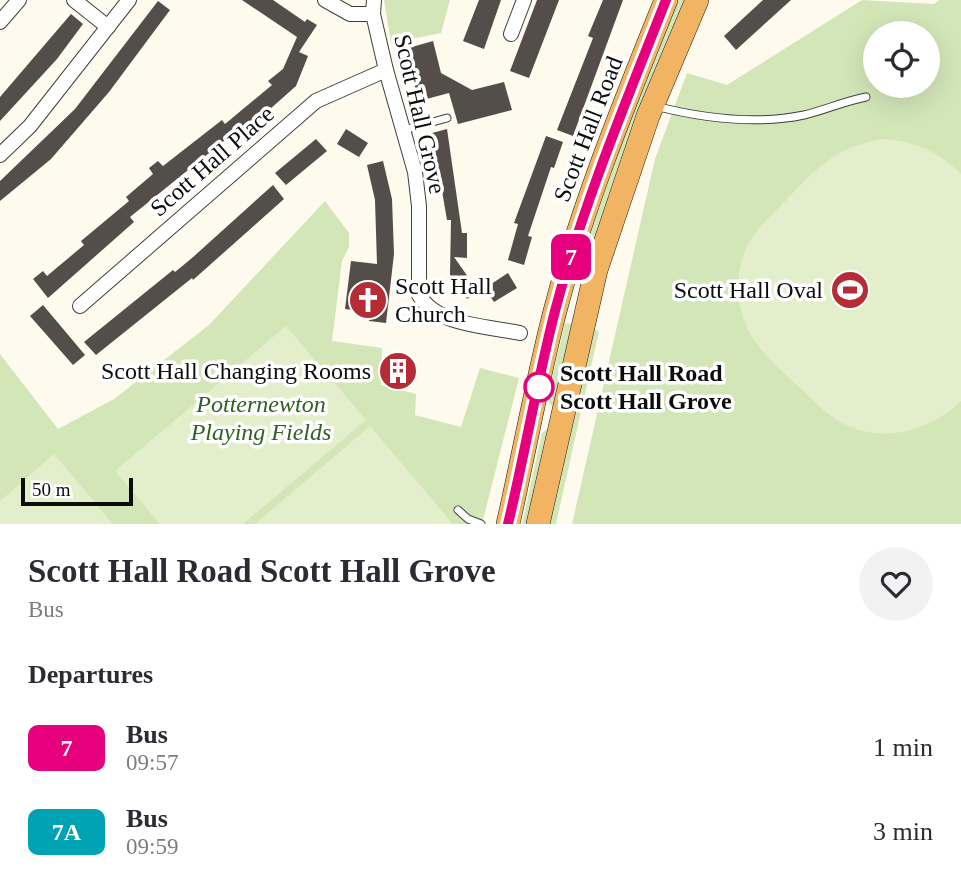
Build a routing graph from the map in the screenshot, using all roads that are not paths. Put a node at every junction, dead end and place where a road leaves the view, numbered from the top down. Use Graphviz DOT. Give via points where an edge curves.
graph roads {
  1 [pos="19,0"];
  2 [pos="74,0"];
  3 [pos="129,0"];
  4 [pos="325,0"];
  5 [pos="524,0"];
  6 [pos="666,0"];
  7 [pos="697,0"];
  8 [pos="373,7"];
  9 [pos="0,22"];
  10 [pos="108,27"];
  11 [pos="511,34"];
  12 [pos="386,70"];
  13 [pos="863,98"];
  14 [pos="652,106"];
  15 [pos="447,118"];
  16 [pos="404,130"];
  17 [pos="0,155"];
  18 [pos="569,263"];
  19 [pos="596,270"];
  20 [pos="79,306"];
  21 [pos="520,332"];
  22 [pos="533,415"];
  23 [pos="562,421"];
  24 [pos="458,510"];
  25 [pos="481,524"];
  26 [pos="508,524"];
  27 [pos="538,524"];
  1 -- 9 [label="street"];
  2 -- 10 [label="street"];
  3 -- 10 [label="street"];
  4 -- 8 [label="street" via="351,14"];
  5 -- 11 [label="street"];
  6 -- 18 [label="highway, Scott Hall Road" via="603,158"];
  7 -- 14 [label="highway, Scott Hall Road"];
  8 -- 12 [label="street, Scott Hall Grove"];
  10 -- 17 [label="street" via="30,126"];
  12 -- 16 [label="street, Scott Hall Grove"];
  12 -- 20 [label="street, Scott Hall Place" via="316,101"];
  13 -- 14 [label="lane" via="806,115 767,120 692,116"];
  14 -- 19 [label="highway, Scott Hall Road"];
  15 -- 16 [label="lane"];
  16 -- 21 [label="street, Scott Hall Grove" via="419,206 419,295 444,316"];
  18 -- 19 [label="highway"];
  18 -- 22 [label="highway, Scott Hall Road"];
  19 -- 23 [label="highway, Scott Hall Road"];
  22 -- 23 [label="highway"];
  22 -- 26 [label="highway, Scott Hall Road"];
  23 -- 27 [label="highway, Scott Hall Road"];
  24 -- 25 [label="lane"];
}
